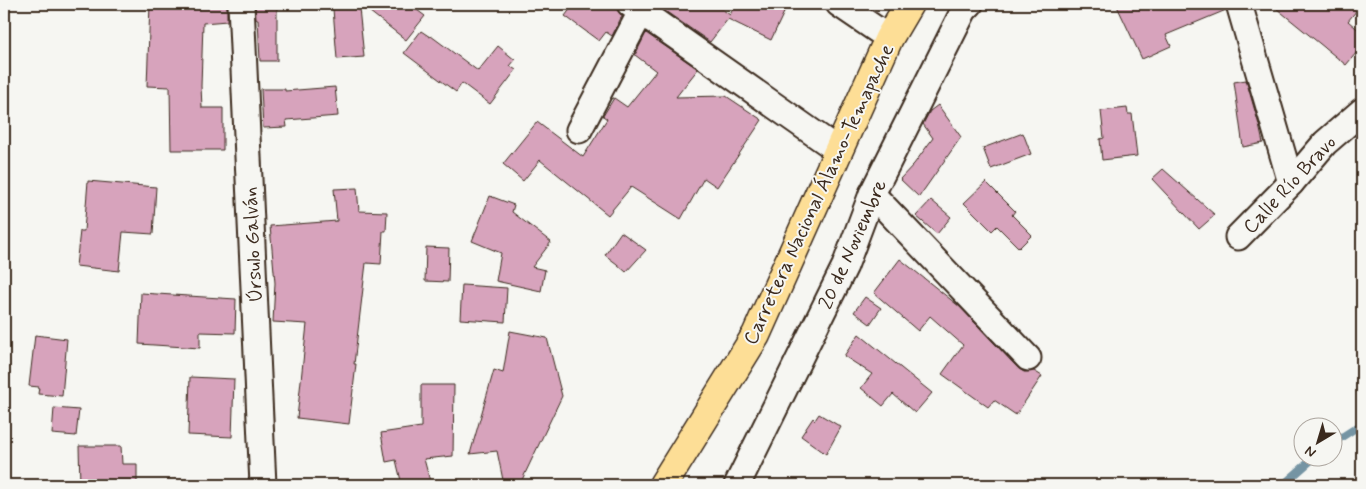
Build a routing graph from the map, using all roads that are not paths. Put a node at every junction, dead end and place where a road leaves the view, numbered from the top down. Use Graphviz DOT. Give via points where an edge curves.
graph roads {
  1 [pos="241,4"];
  2 [pos="839,4"];
  3 [pos="909,4"];
  4 [pos="970,4"];
  5 [pos="1239,4"];
  6 [pos="636,8"];
  7 [pos="889,38"];
  8 [pos="1362,111"];
  9 [pos="579,130"];
  10 [pos="839,151"];
  11 [pos="1291,183"];
  12 [pos="872,194"];
  13 [pos="1238,237"];
  14 [pos="1028,358"];
  15 [pos="263,485"];
  16 [pos="663,485"];
  17 [pos="738,485"];
  1 -- 15 [label="street, Úrsulo Galván"];
  2 -- 7 [label="street"];
  3 -- 7 [label="main road, Carretera Nacional Álamo-Temapache"];
  4 -- 12 [label="street, 20 de Noviembre" via="964,10"];
  5 -- 11 [label="street"];
  6 -- 9 [label="street"];
  6 -- 10 [label="street"];
  7 -- 10 [label="main road, Carretera Nacional Álamo-Temapache"];
  8 -- 11 [label="street, Calle Río Bravo" via="1325,143"];
  10 -- 16 [label="main road, Carretera Nacional Álamo-Temapache" via="756,335"];
  11 -- 13 [label="street, Calle Río Bravo"];
  12 -- 14 [label="street"];
  12 -- 17 [label="street, 20 de Noviembre" via="845,266"];
}
